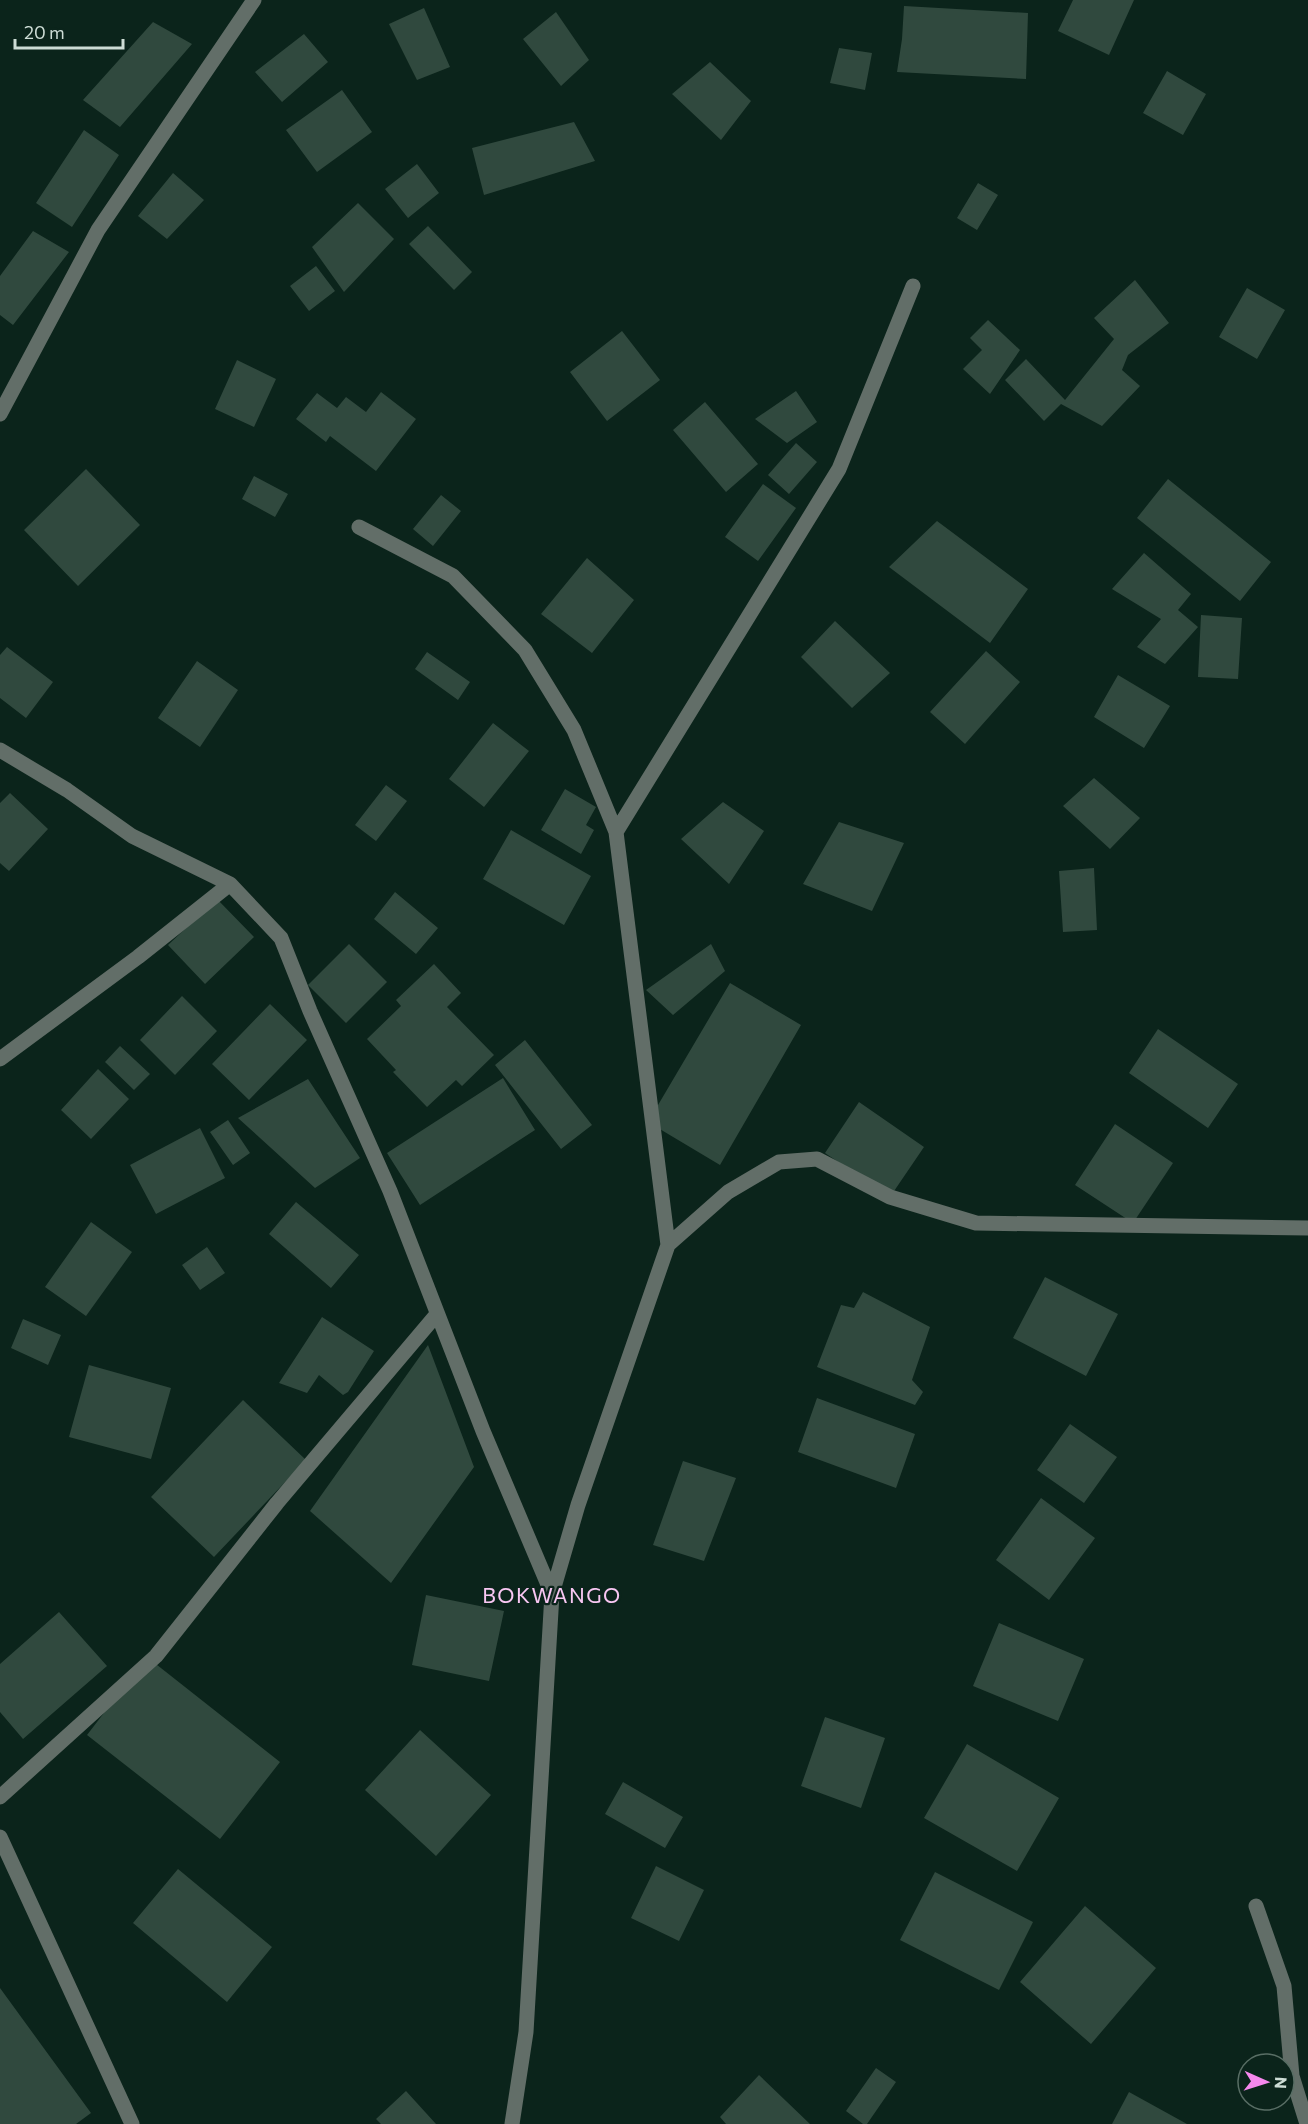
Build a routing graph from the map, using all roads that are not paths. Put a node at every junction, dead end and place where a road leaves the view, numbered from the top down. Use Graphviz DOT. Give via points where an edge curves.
graph roads {
  1 [pos="254,0"];
  2 [pos="913,286"];
  3 [pos="0,414"];
  4 [pos="359,527"];
  5 [pos="0,750"];
  6 [pos="616,832"];
  7 [pos="230,884"];
  8 [pos="0,1059"];
  9 [pos="1308,1228"];
  10 [pos="668,1245"];
  11 [pos="437,1314"];
  12 [pos="552,1594"];
  13 [pos="0,1797"];
  14 [pos="0,1837"];
  15 [pos="1256,1906"];
  16 [pos="132,2124"];
  17 [pos="512,2124"];
  18 [pos="1307,2124"];
  1 -- 3 [label="street" via="98,230"];
  2 -- 6 [label="street" via="839,469"];
  4 -- 6 [label="street" via="453,576 525,650 574,730"];
  5 -- 7 [label="street" via="67,790 132,836"];
  6 -- 10 [label="street"];
  7 -- 8 [label="street"];
  7 -- 11 [label="street" via="281,938 390,1191"];
  9 -- 10 [label="street" via="976,1223 890,1197 817,1159 779,1162 728,1192"];
  10 -- 12 [label="street" via="578,1505"];
  11 -- 12 [label="street"];
  11 -- 13 [label="street" via="277,1503 156,1656"];
  12 -- 17 [label="street" via="526,2032"];
  14 -- 16 [label="street"];
  15 -- 18 [label="street" via="1284,1986 1292,2076"];
}
